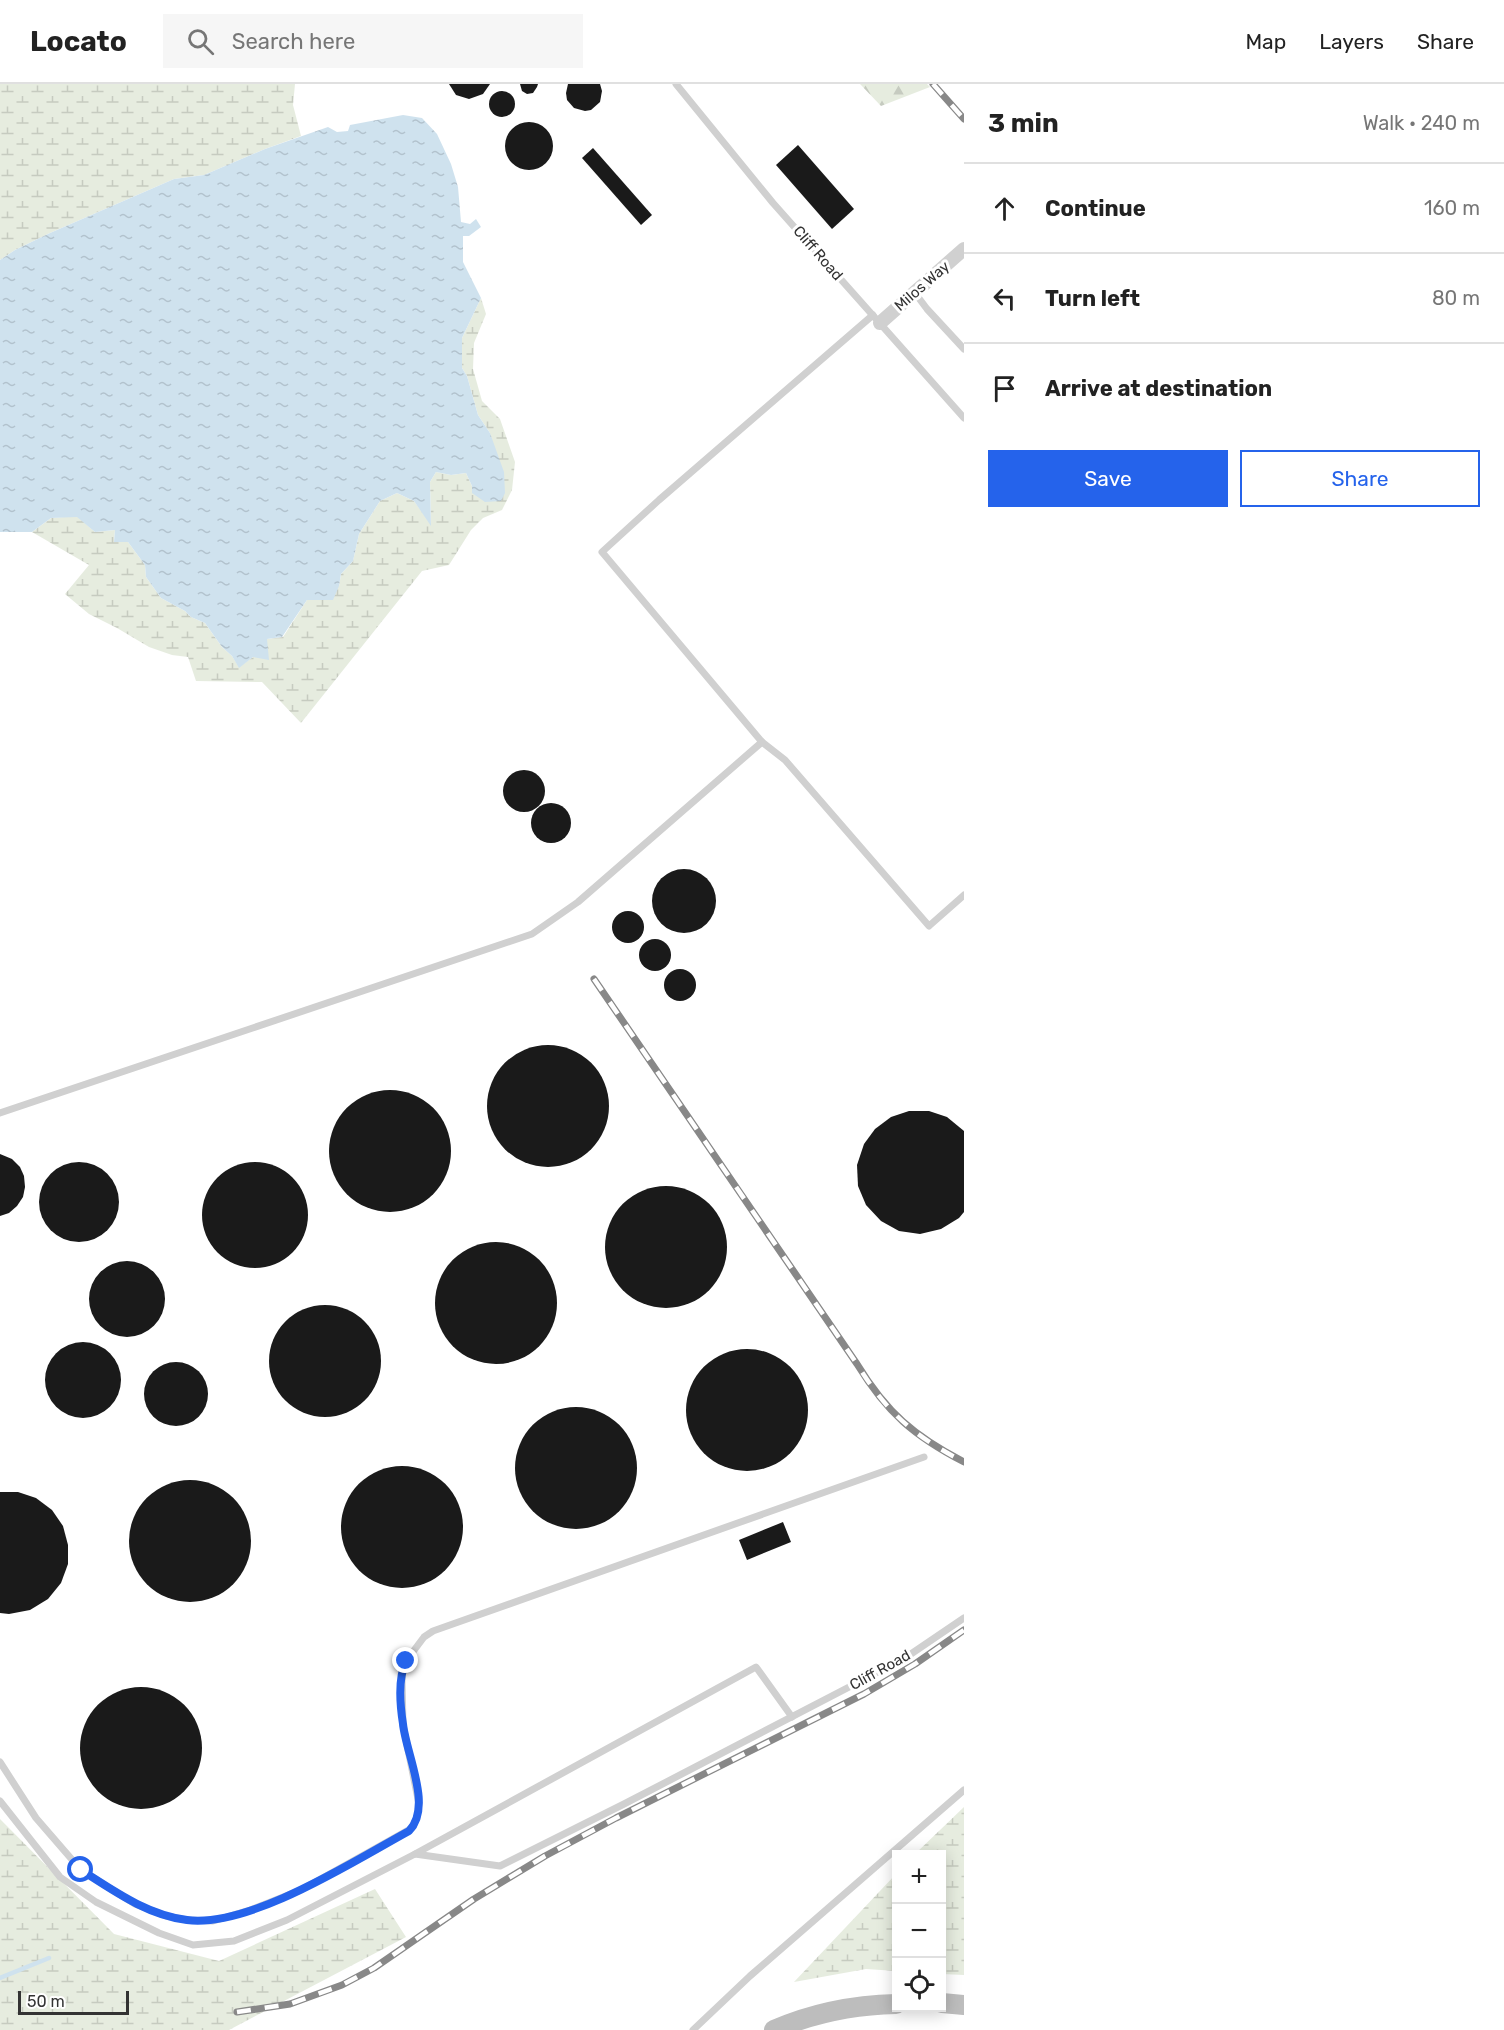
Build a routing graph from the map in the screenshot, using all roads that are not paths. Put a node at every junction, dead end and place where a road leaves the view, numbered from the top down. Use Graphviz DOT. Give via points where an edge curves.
graph roads {
  1 [pos="676,84"];
  2 [pos="964,249"];
  3 [pos="915,293"];
  4 [pos="876,319"];
  5 [pos="963,346"];
  6 [pos="964,418"];
  7 [pos="762,742"];
  8 [pos="964,895"];
  9 [pos="0,1113"];
  10 [pos="924,1457"];
  11 [pos="964,1618"];
  12 [pos="792,1717"];
  13 [pos="0,1762"];
  14 [pos="964,1790"];
  15 [pos="0,1801"];
  16 [pos="415,1854"];
  17 [pos="946,2003"];
  18 [pos="892,2004"];
  19 [pos="964,2005"];
  20 [pos="693,2030"];
  21 [pos="774,2030"];
  1 -- 4 [label="lane, Cliff Road" via="773,203"];
  2 -- 3 [label="street, Milos Way"];
  3 -- 4 [label="street, Milos Way"];
  3 -- 5 [label="lane"];
  4 -- 6 [label="lane, Cliff Road"];
  4 -- 7 [label="lane" via="602,552"];
  7 -- 8 [label="lane" via="785,760 929,926"];
  7 -- 9 [label="lane" via="578,902 532,934"];
  10 -- 13 [label="lane" via="433,1630 414,1649 403,1669 403,1725 419,1804 412,1828 301,1890 250,1910 213,1921 188,1920 135,1904 81,1870 36,1818"];
  11 -- 12 [label="lane, Cliff Road" via="905,1658"];
  12 -- 16 [label="lane, Cliff Road" via="500,1866"];
  12 -- 16 [label="lane" via="756,1666"];
  14 -- 20 [label="lane"];
  15 -- 16 [label="lane" via="60,1877 96,1902 193,1945 234,1941 287,1920"];
  17 -- 19 [label="main road"];
  18 -- 21 [label="main road" via="846,2008"];
}
